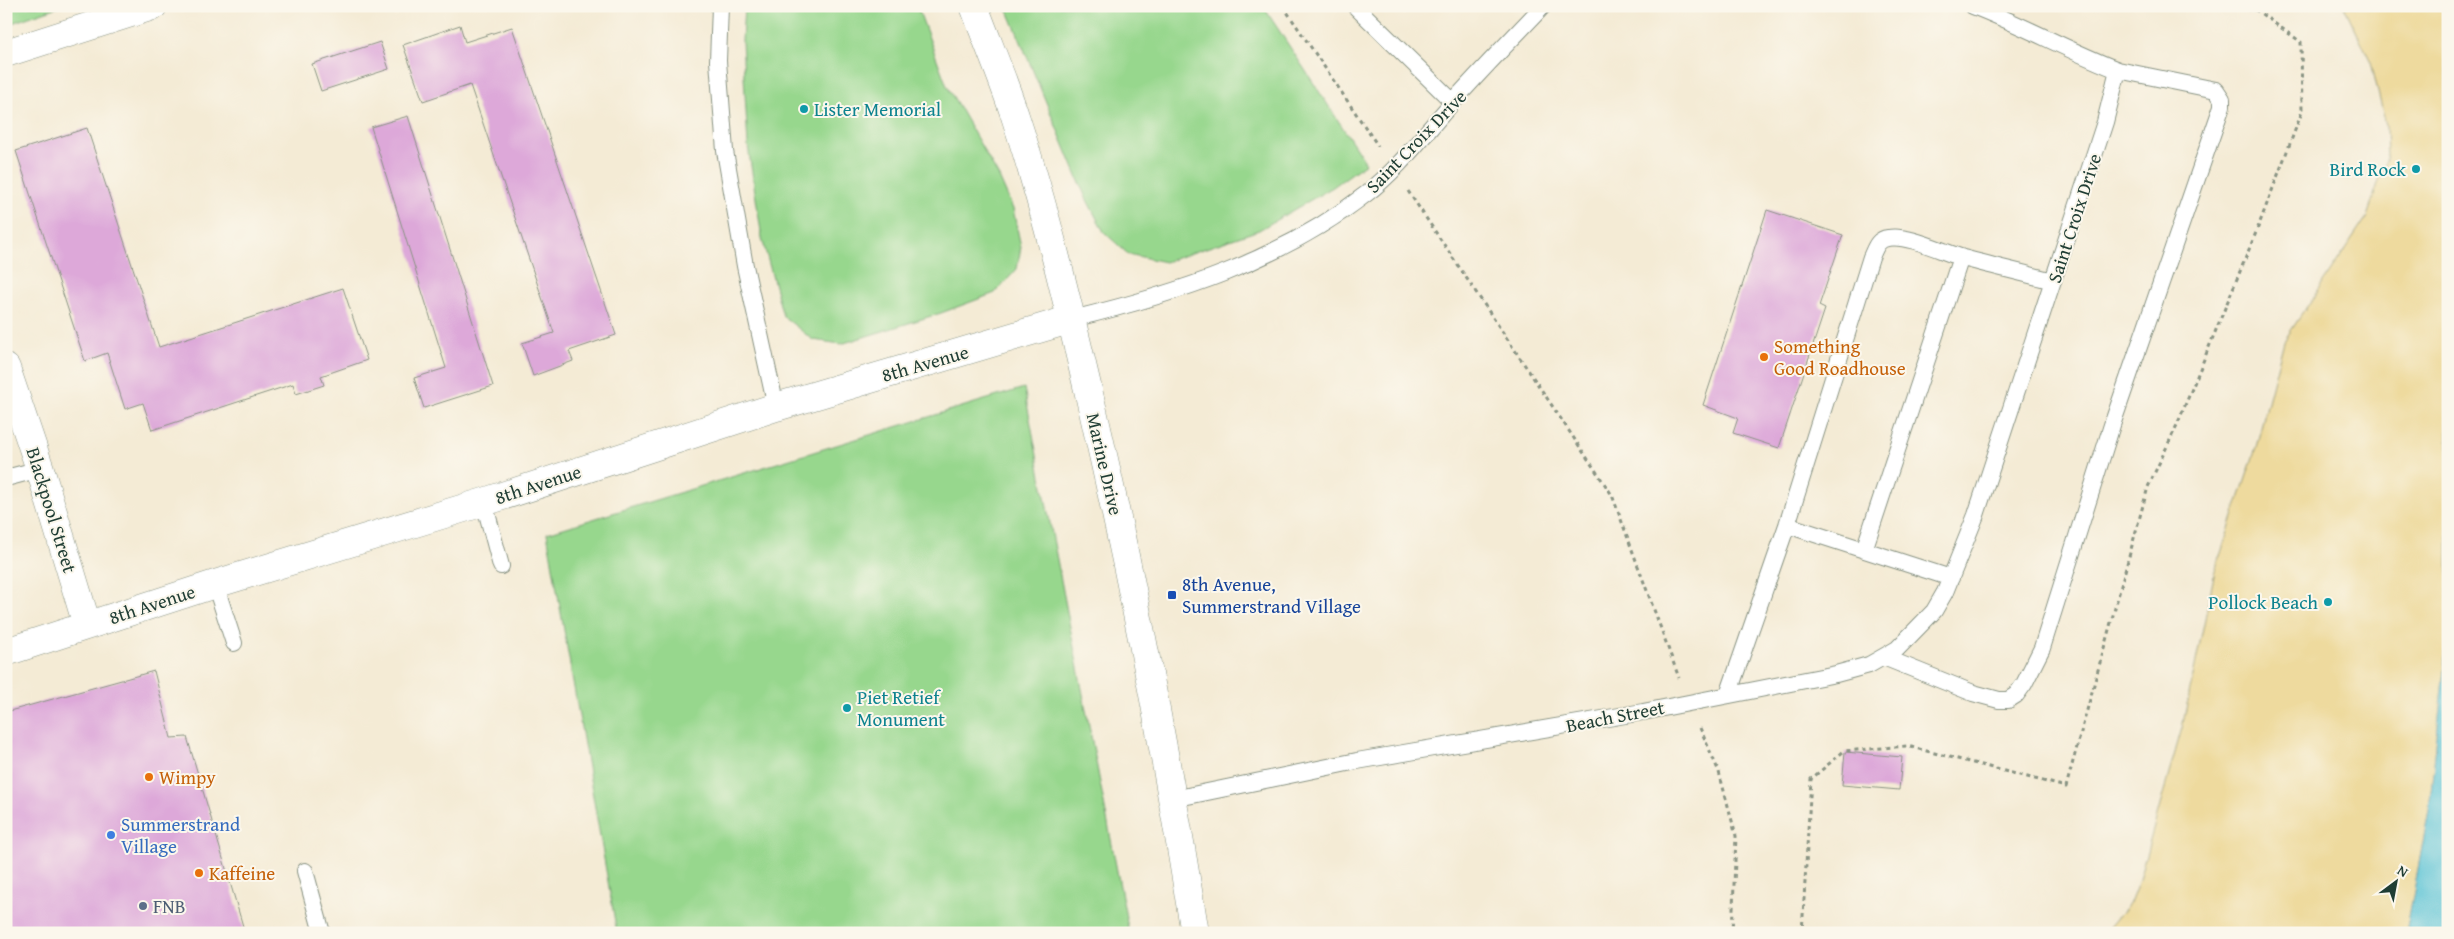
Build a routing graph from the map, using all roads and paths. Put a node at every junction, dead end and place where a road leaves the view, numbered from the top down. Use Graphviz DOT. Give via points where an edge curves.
graph roads {
  1 [pos="154,6"];
  2 [pos="720,6"];
  3 [pos="974,6"];
  4 [pos="1283,6"];
  5 [pos="1355,6"];
  6 [pos="1543,6"];
  7 [pos="1973,6"];
  8 [pos="2196,6"];
  9 [pos="6,53"];
  10 [pos="2118,70"];
  11 [pos="1453,102"];
  12 [pos="1394,170"];
  13 [pos="1961,257"];
  14 [pos="2053,281"];
  15 [pos="1072,319"];
  16 [pos="6,368"];
  17 [pos="776,407"];
  18 [pos="40,469"];
  19 [pos="6,478"];
  20 [pos="484,502"];
  21 [pos="1976,515"];
  22 [pos="1787,525"];
  23 [pos="1864,550"];
  24 [pos="501,566"];
  25 [pos="1951,578"];
  26 [pos="215,584"];
  27 [pos="87,625"];
  28 [pos="234,642"];
  29 [pos="6,652"];
  30 [pos="1886,658"];
  31 [pos="1728,695"];
  32 [pos="1688,702"];
  33 [pos="1173,799"];
  34 [pos="305,871"];
  35 [pos="322,933"];
  36 [pos="1195,933"];
  37 [pos="1732,933"];
  38 [pos="1802,933"];
  1 -- 9 [label="street"];
  2 -- 17 [label="lane" via="718,60 725,151 745,266"];
  3 -- 15 [label="street, Marine Drive" via="1016,118"];
  4 -- 12 [label="path"];
  5 -- 11 [label="lane"];
  6 -- 11 [label="lane, Saint Croix Drive"];
  7 -- 10 [label="lane"];
  8 -- 38 [label="path" via="2256,10 2301,42 2302,112 2192,390 2148,487 2066,787 1906,746 1844,751 1811,779"];
  10 -- 14 [label="lane, Saint Croix Drive" via="2106,122"];
  10 -- 30 [label="lane" via="2216,90 2222,106 2127,380 2042,648 2024,684 2008,700 1973,693"];
  11 -- 12 [label="lane, Saint Croix Drive"];
  12 -- 15 [label="lane, Saint Croix Drive" via="1366,195 1297,239 1254,260 1216,277 1135,304"];
  12 -- 32 [label="path" via="1612,495"];
  13 -- 14 [label="lane"];
  13 -- 22 [label="lane" via="1893,238 1882,239 1877,244"];
  13 -- 23 [label="lane"];
  14 -- 21 [label="lane, Saint Croix Drive"];
  15 -- 17 [label="street, 8th Avenue"];
  15 -- 33 [label="street, Marine Drive" via="1122,538"];
  16 -- 18 [label="street, Blackpool Street"];
  17 -- 20 [label="street, 8th Avenue"];
  18 -- 19 [label="lane"];
  18 -- 27 [label="street, Blackpool Street"];
  20 -- 24 [label="lane"];
  20 -- 26 [label="street, 8th Avenue"];
  21 -- 25 [label="lane, Beach Street"];
  22 -- 23 [label="lane"];
  22 -- 31 [label="lane"];
  23 -- 25 [label="lane"];
  25 -- 30 [label="lane, Beach Street" via="1934,610"];
  26 -- 27 [label="street, 8th Avenue"];
  26 -- 28 [label="lane"];
  27 -- 29 [label="street, 8th Avenue"];
  30 -- 31 [label="lane, Beach Street" via="1836,674"];
  31 -- 32 [label="lane, Beach Street"];
  32 -- 33 [label="lane, Beach Street" via="1357,761"];
  32 -- 37 [label="path" via="1720,772 1736,836"];
  33 -- 36 [label="street, Marine Drive"];
  34 -- 35 [label="lane"];
}
